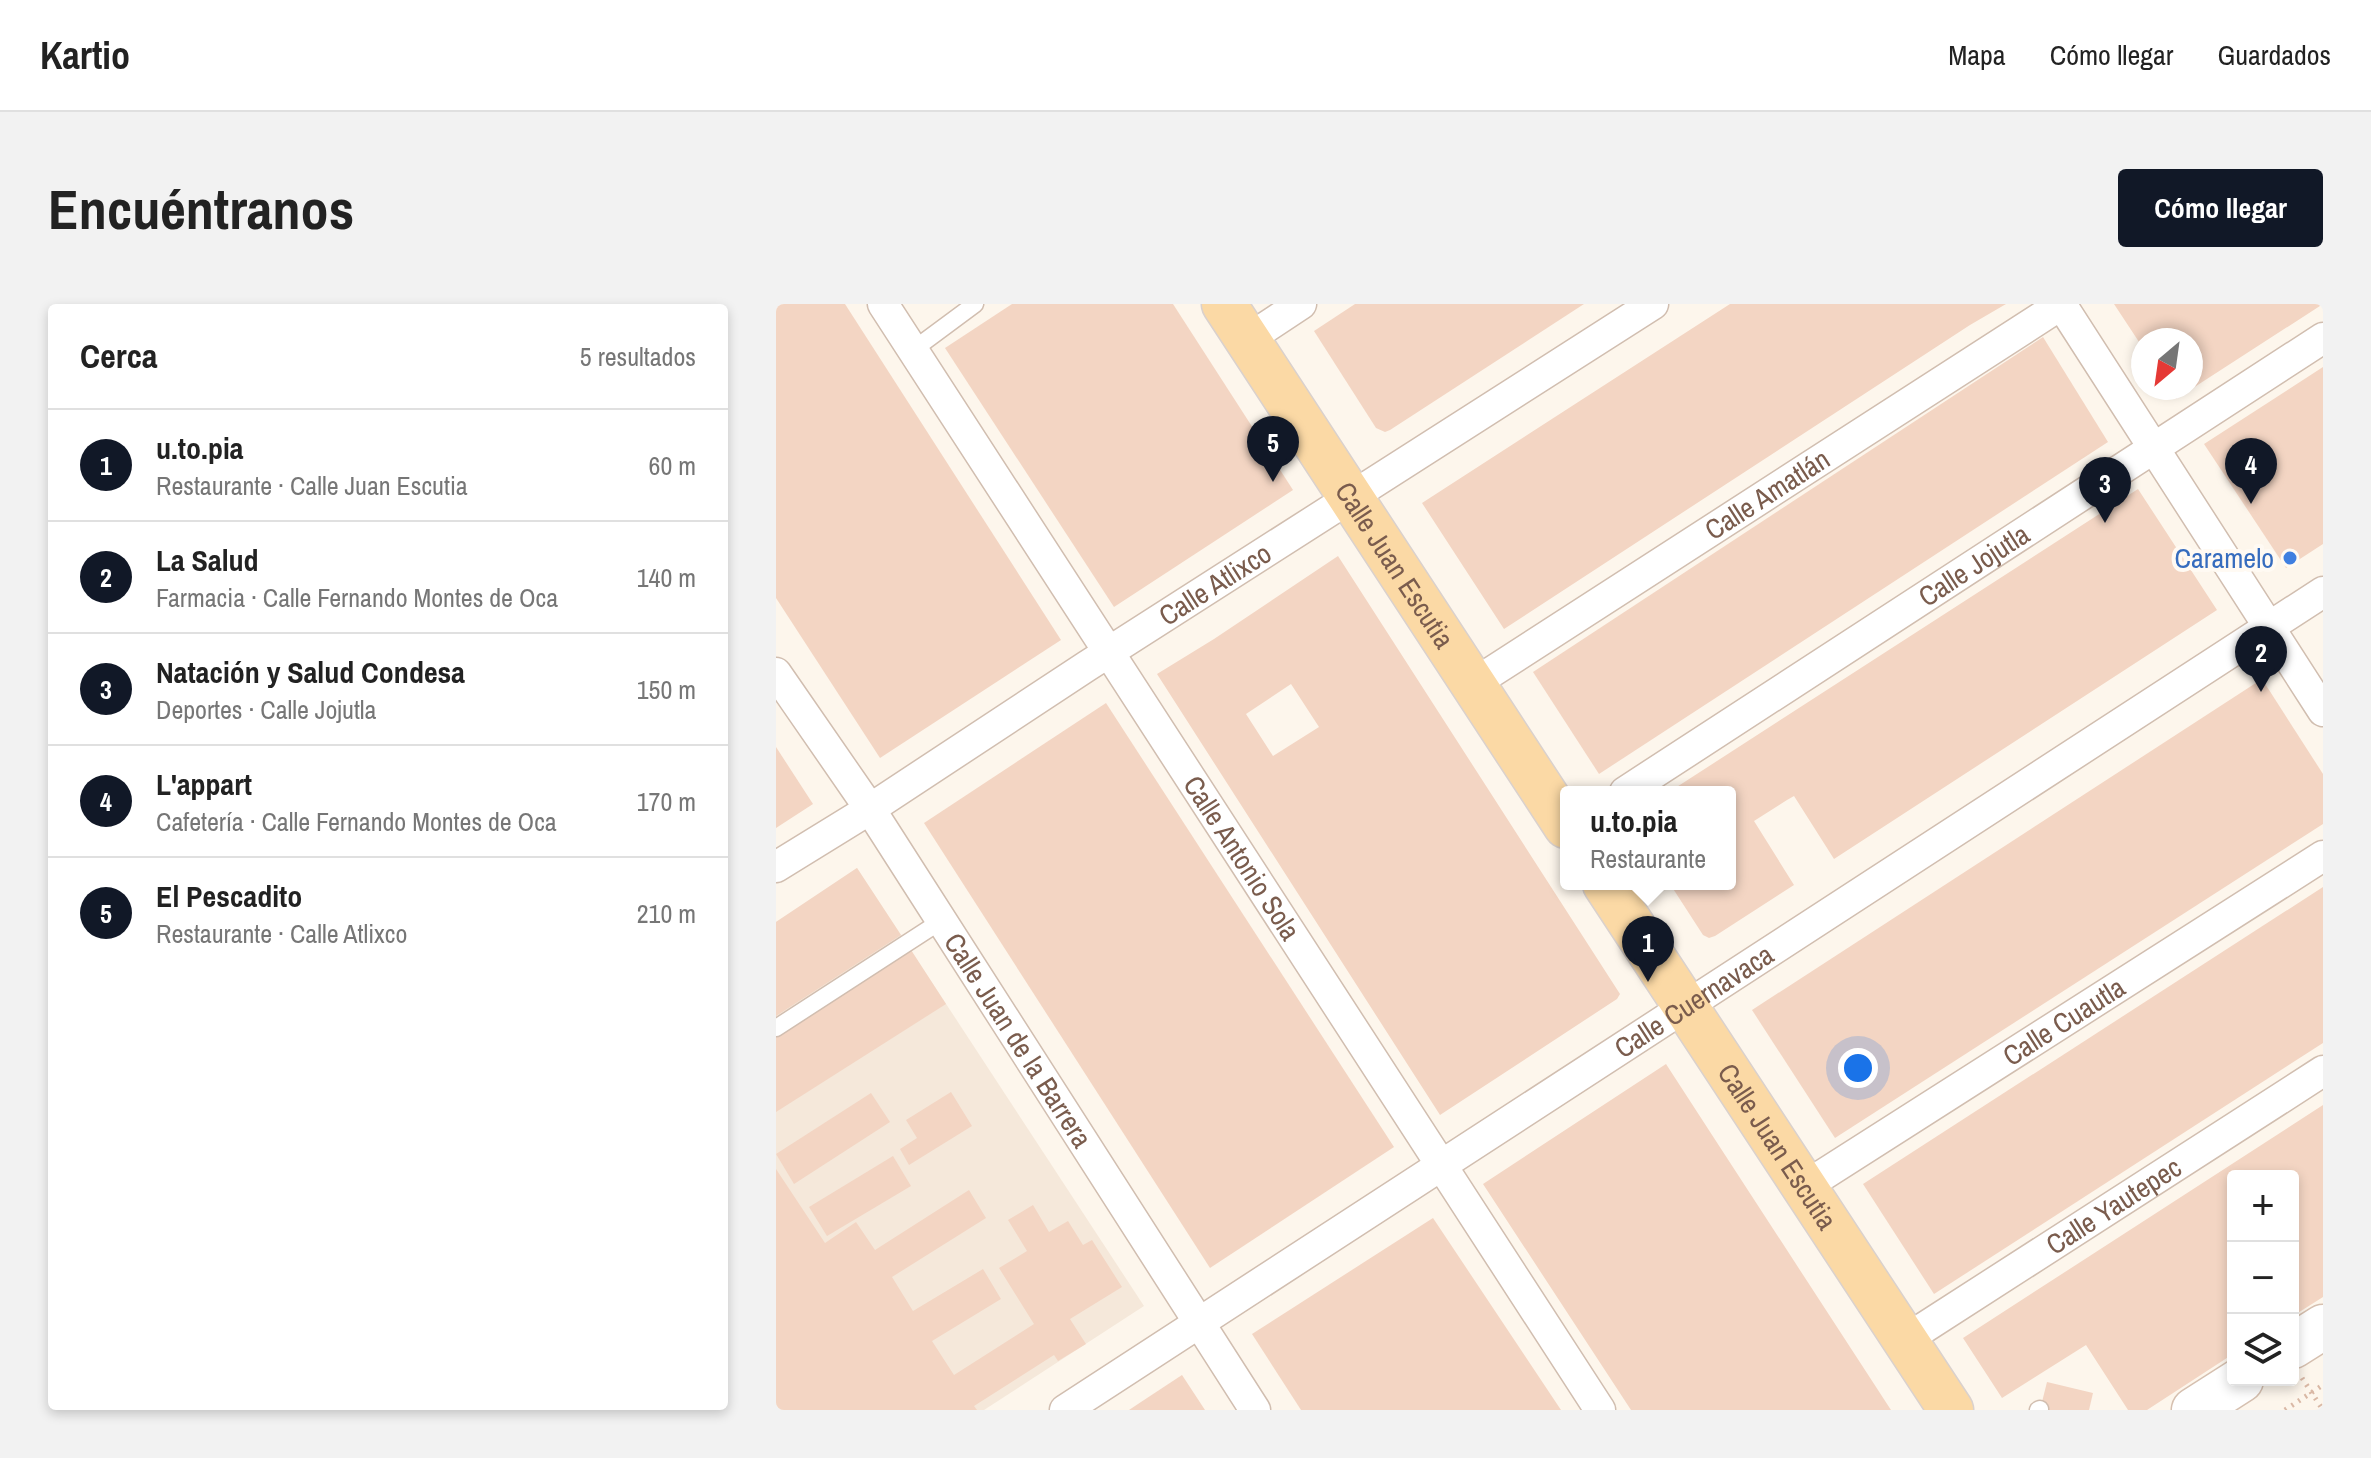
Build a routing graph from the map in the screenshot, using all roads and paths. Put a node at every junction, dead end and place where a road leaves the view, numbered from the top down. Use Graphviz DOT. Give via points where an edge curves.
graph roads {
  1 [pos="883,304"];
  2 [pos="975,304"];
  3 [pos="1301,304"];
  4 [pos="1653,304"];
  5 [pos="2061,304"];
  6 [pos="1236,321"];
  7 [pos="2323,338"];
  8 [pos="913,350"];
  9 [pos="2154,448"];
  10 [pos="1352,499"];
  11 [pos="2323,592"];
  12 [pos="2269,627"];
  13 [pos="1109,652"];
  14 [pos="776,673"];
  15 [pos="1473,684"];
  16 [pos="2323,711"];
  17 [pos="1634,786"];
  18 [pos="870,809"];
  19 [pos="1560,817"];
  20 [pos="2323,856"];
  21 [pos="776,867"];
  22 [pos="1609,890"];
  23 [pos="941,921"];
  24 [pos="1685,1006"];
  25 [pos="776,1028"];
  26 [pos="2323,1071"];
  27 [pos="1441,1165"];
  28 [pos="1804,1187"];
  29 [pos="1200,1322"];
  30 [pos="2323,1327"];
  31 [pos="1905,1340"];
  32 [pos="2299,1356"];
  33 [pos="2299,1366"];
  34 [pos="2323,1385"];
  35 [pos="2232,1386"];
  36 [pos="2312,1392"];
  37 [pos="1065,1410"];
  38 [pos="1255,1410"];
  39 [pos="1600,1410"];
  40 [pos="1951,1410"];
  41 [pos="2194,1410"];
  42 [pos="2285,1410"];
  43 [pos="2323,1410"];
  1 -- 8 [label="street, Calle Antonio Sola"];
  2 -- 8 [label="lane"];
  3 -- 6 [label="street"];
  4 -- 10 [label="street, Calle Atlixco"];
  5 -- 9 [label="street"];
  5 -- 15 [label="street, Calle Amatlán"];
  6 -- 10 [label="main road, Calle Juan Escutia"];
  7 -- 9 [label="street, Calle Jojutla"];
  8 -- 13 [label="street, Calle Antonio Sola"];
  9 -- 12 [label="street"];
  9 -- 17 [label="street, Calle Jojutla"];
  10 -- 13 [label="street, Calle Atlixco"];
  10 -- 15 [label="main road, Calle Juan Escutia"];
  11 -- 12 [label="street, Calle Cuernavaca"];
  12 -- 16 [label="street"];
  12 -- 24 [label="street, Calle Cuernavaca"];
  13 -- 18 [label="street, Calle Atlixco"];
  13 -- 27 [label="street, Calle Antonio Sola"];
  14 -- 18 [label="street, Calle Juan de la Barrera"];
  15 -- 19 [label="main road, Calle Juan Escutia"];
  18 -- 21 [label="street, Calle Atlixco"];
  18 -- 23 [label="street, Calle Juan de la Barrera"];
  20 -- 28 [label="street, Calle Cuautla"];
  22 -- 24 [label="main road, Calle Juan Escutia"];
  23 -- 25 [label="lane"];
  23 -- 29 [label="street, Calle Juan de la Barrera"];
  24 -- 27 [label="street, Calle Cuernavaca"];
  24 -- 28 [label="main road, Calle Juan Escutia"];
  26 -- 31 [label="street, Calle Yautepec"];
  27 -- 29 [label="street, Calle Cuernavaca"];
  27 -- 39 [label="street, Calle Antonio Sola"];
  28 -- 31 [label="main road, Calle Juan Escutia"];
  29 -- 37 [label="street, Calle Cuernavaca"];
  29 -- 38 [label="street, Calle Juan de la Barrera"];
  30 -- 32 [label="main road"];
  31 -- 40 [label="main road, Calle Juan Escutia"];
  33 -- 36 [label="path"];
  34 -- 36 [label="path"];
  35 -- 41 [label="main road"];
  36 -- 42 [label="path"];
  36 -- 43 [label="path"];
}
